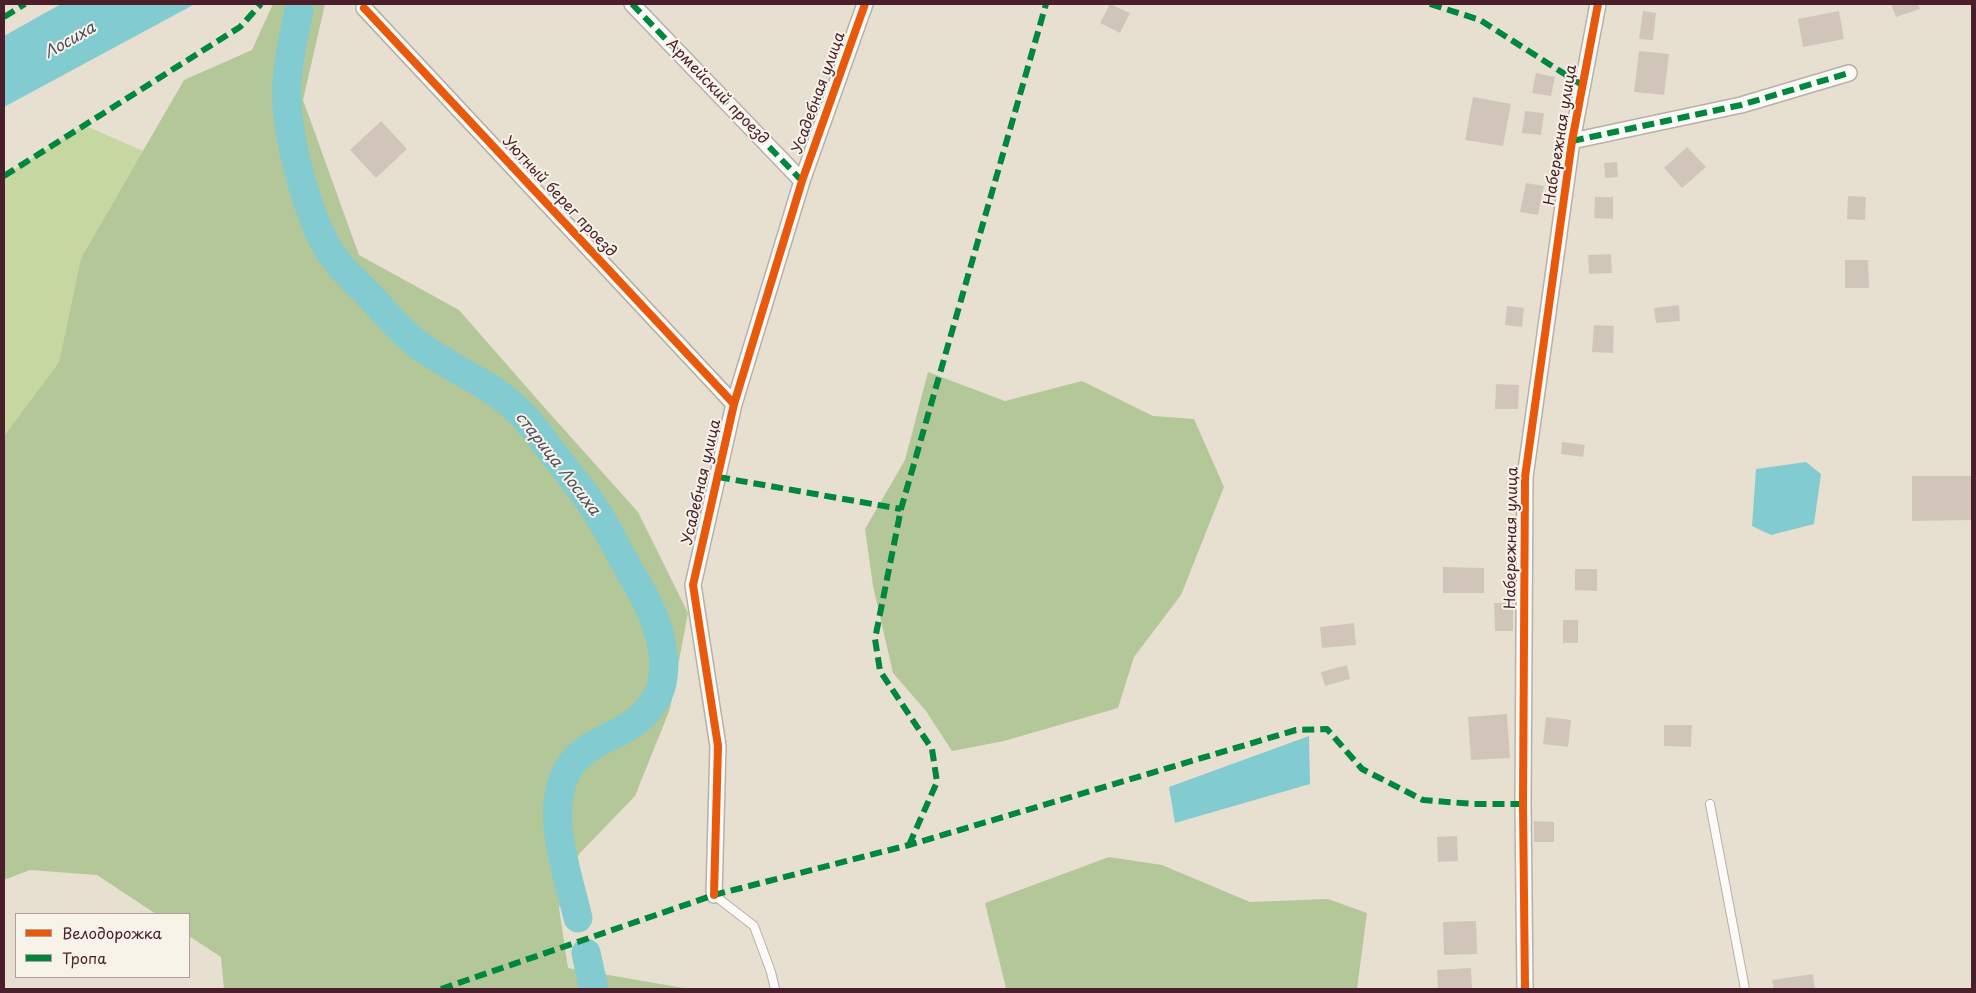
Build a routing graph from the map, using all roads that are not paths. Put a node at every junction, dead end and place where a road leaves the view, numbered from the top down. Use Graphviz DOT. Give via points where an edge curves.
graph roads {
  1 [pos="632,4"];
  2 [pos="865,4"];
  3 [pos="1598,4"];
  4 [pos="364,8"];
  5 [pos="1850,72"];
  6 [pos="1572,142"];
  7 [pos="802,181"];
  8 [pos="734,404"];
  9 [pos="1710,804"];
  10 [pos="714,896"];
  11 [pos="774,989"];
  12 [pos="1525,989"];
  13 [pos="1745,989"];
  1 -- 7 [label="street, Армейский проезд"];
  2 -- 7 [label="street, Усадебная улица"];
  3 -- 6 [label="street, Набережная улица"];
  4 -- 8 [label="street, Уютный берег проезд"];
  5 -- 6 [label="street" via="1741,105"];
  6 -- 12 [label="street, Набережная улица" via="1525,477"];
  7 -- 8 [label="street, Усадебная улица"];
  8 -- 10 [label="street, Усадебная улица" via="693,585 718,746"];
  9 -- 13 [label="lane"];
  10 -- 11 [label="lane" via="754,926"];
}
